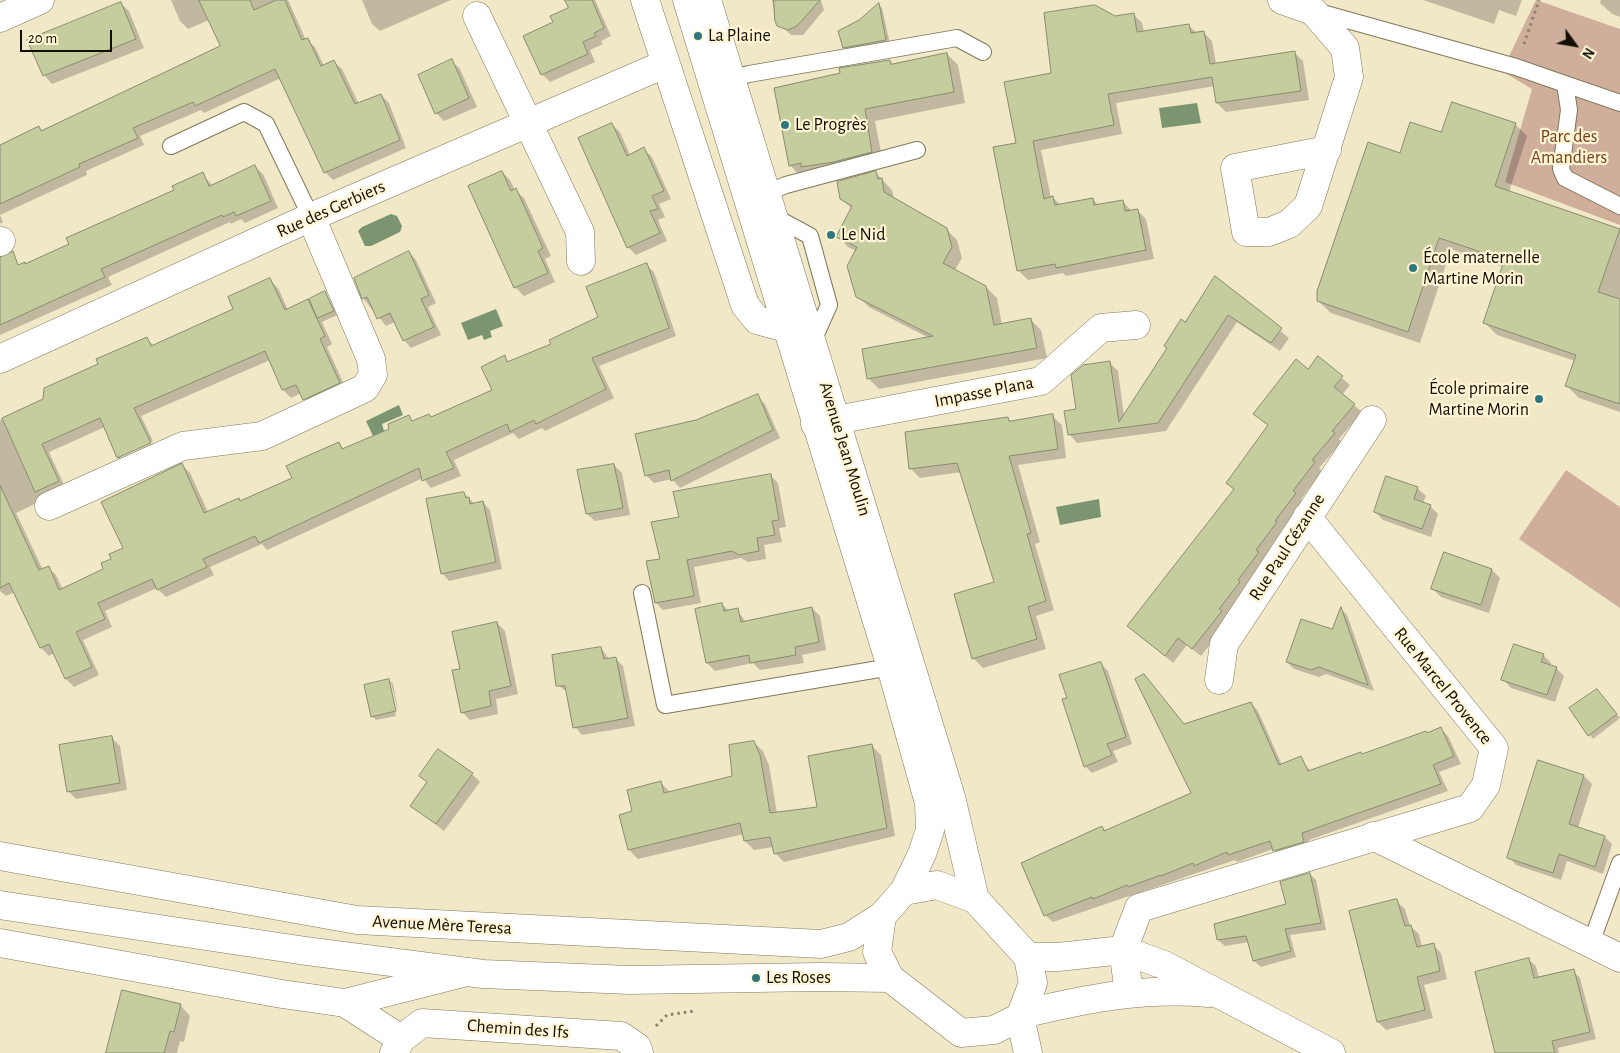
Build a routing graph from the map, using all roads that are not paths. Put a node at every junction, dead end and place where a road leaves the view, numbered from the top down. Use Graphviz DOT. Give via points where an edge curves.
graph roads {
  1 [pos="40,0"];
  2 [pos="645,0"];
  3 [pos="687,0"];
  4 [pos="707,0"];
  5 [pos="1282,0"];
  6 [pos="1313,11"];
  7 [pos="477,16"];
  8 [pos="0,18"];
  9 [pos="983,52"];
  10 [pos="665,64"];
  11 [pos="722,82"];
  12 [pos="1565,84"];
  13 [pos="1620,103"];
  14 [pos="527,122"];
  15 [pos="171,146"];
  16 [pos="917,150"];
  17 [pos="1327,150"];
  18 [pos="1620,206"];
  19 [pos="760,208"];
  20 [pos="311,217"];
  21 [pos="581,261"];
  22 [pos="1136,325"];
  23 [pos="786,328"];
  24 [pos="0,359"];
  25 [pos="1372,420"];
  26 [pos="825,423"];
  27 [pos="49,506"];
  28 [pos="1307,517"];
  29 [pos="642,593"];
  30 [pos="891,667"];
  31 [pos="1218,680"];
  32 [pos="1373,836"];
  33 [pos="0,856"];
  34 [pos="1620,863"];
  35 [pos="904,891"];
  36 [pos="975,899"];
  37 [pos="0,904"];
  38 [pos="882,916"];
  39 [pos="0,943"];
  40 [pos="1591,943"];
  41 [pos="1123,950"];
  42 [pos="1028,957"];
  43 [pos="1620,958"];
  44 [pos="468,972"];
  45 [pos="890,978"];
  46 [pos="1129,992"];
  47 [pos="1218,994"];
  48 [pos="345,1003"];
  49 [pos="1021,1016"];
  50 [pos="961,1033"];
  51 [pos="397,1046"];
  52 [pos="638,1050"];
  53 [pos="981,1053"];
  54 [pos="1028,1053"];
  55 [pos="1331,1053"];
  1 -- 8 [label="street"];
  2 -- 10 [label="street"];
  3 -- 11 [label="street, Avenue Jean Moulin"];
  4 -- 11 [label="street, Avenue Jean Moulin"];
  5 -- 6 [label="street"];
  6 -- 12 [label="lane" via="1516,67"];
  6 -- 17 [label="street" via="1345,48 1349,77"];
  7 -- 14 [label="street"];
  9 -- 11 [label="lane" via="957,38"];
  10 -- 14 [label="street, Rue des Gerbiers"];
  10 -- 23 [label="street" via="745,305 757,320"];
  11 -- 19 [label="street, Avenue Jean Moulin"];
  12 -- 13 [label="lane"];
  12 -- 18 [label="lane" via="1569,110 1561,169 1565,178"];
  14 -- 20 [label="street, Rue des Gerbiers"];
  14 -- 21 [label="street" via="580,232"];
  15 -- 20 [label="lane" via="244,112 266,124"];
  16 -- 19 [label="lane" via="786,184"];
  19 -- 23 [label="street, Avenue Jean Moulin"];
  19 -- 26 [label="street, Avenue Jean Moulin" via="812,343"];
  20 -- 24 [label="street, Rue des Gerbiers"];
  20 -- 27 [label="street" via="371,359 373,376 365,388 262,436 183,446"];
  22 -- 26 [label="street, Impasse Plana" via="1101,328 1041,381"];
  23 -- 26 [label="street, Avenue Jean Moulin"];
  25 -- 28 [label="street, Rue Paul Cézanne"];
  26 -- 30 [label="street, Avenue Jean Moulin"];
  26 -- 36 [label="street, Avenue Jean Moulin" via="951,798"];
  28 -- 31 [label="street, Rue Paul Cézanne" via="1224,644"];
  28 -- 32 [label="street, Rue Marcel Provence" via="1494,748 1486,786 1470,808"];
  29 -- 30 [label="lane" via="665,705"];
  30 -- 35 [label="street, Avenue Jean Moulin" via="929,803 930,830"];
  32 -- 40 [label="street"];
  32 -- 41 [label="street, Rue Marcel Provence" via="1139,908"];
  33 -- 38 [label="street, Avenue Mère Teresa" via="357,920 821,944 849,937"];
  34 -- 40 [label="lane"];
  35 -- 36 [label="street" via="937,885"];
  35 -- 38 [label="street"];
  36 -- 42 [label="street"];
  37 -- 44 [label="street" via="306,951"];
  38 -- 45 [label="street" via="877,952"];
  39 -- 48 [label="street"];
  40 -- 43 [label="street"];
  41 -- 42 [label="street"];
  41 -- 46 [label="street"];
  41 -- 47 [label="street" via="1164,965"];
  42 -- 49 [label="street" via="1033,983"];
  44 -- 45 [label="street" via="630,980 819,976"];
  44 -- 48 [label="street"];
  45 -- 50 [label="street"];
  46 -- 47 [label="street" via="1179,990"];
  46 -- 49 [label="street"];
  47 -- 55 [label="street"];
  48 -- 51 [label="street"];
  49 -- 50 [label="street" via="994,1030"];
  49 -- 54 [label="street"];
  50 -- 53 [label="street"];
  51 -- 52 [label="street, Chemin des Ifs" via="422,1023 621,1036"];
}
